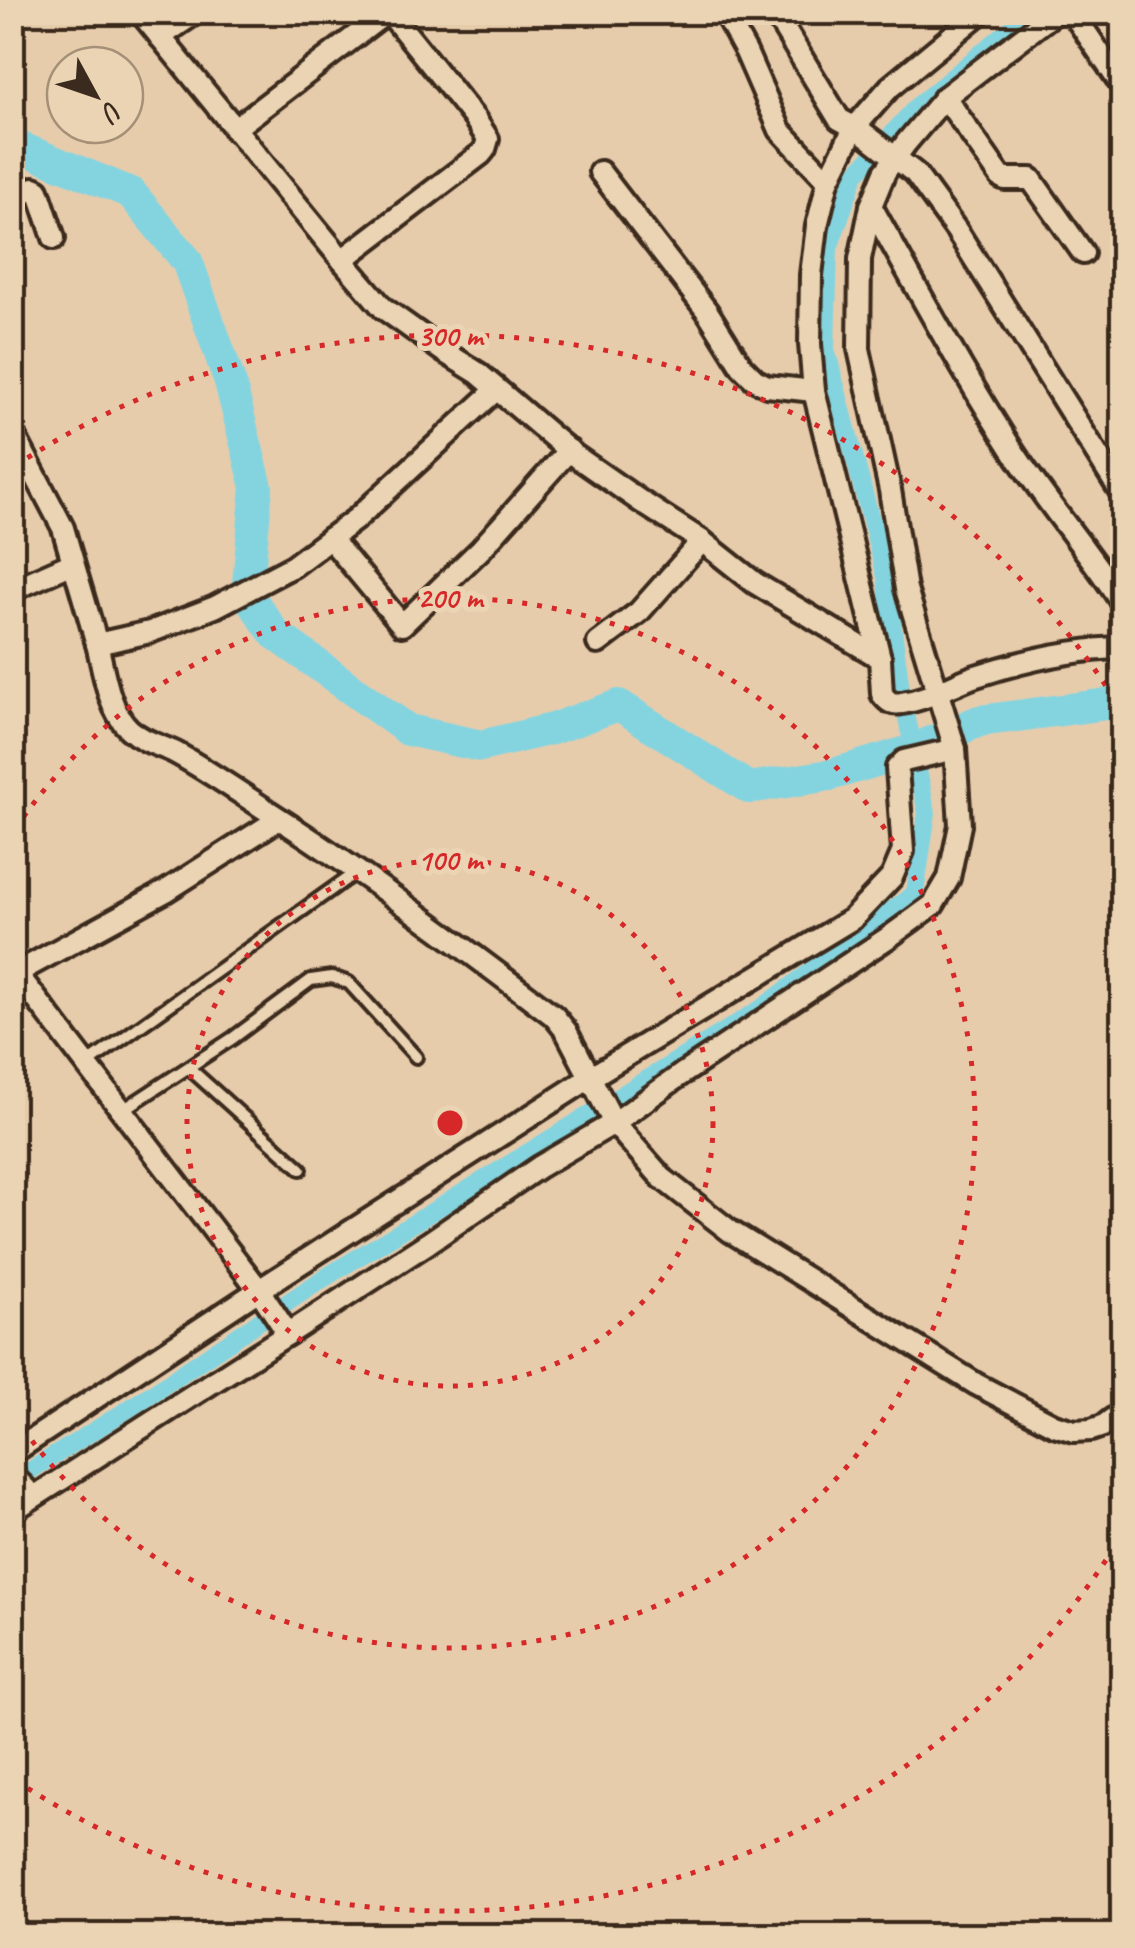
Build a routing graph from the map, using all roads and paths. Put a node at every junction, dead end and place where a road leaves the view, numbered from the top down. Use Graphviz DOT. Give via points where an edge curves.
graph roads {
  1 [pos="140,12"];
  2 [pos="197,12"];
  3 [pos="388,12"];
  4 [pos="724,12"];
  5 [pos="774,12"];
  6 [pos="981,12"];
  7 [pos="1056,12"];
  8 [pos="1072,12"];
  9 [pos="160,36"];
  10 [pos="1122,86"];
  11 [pos="946,97"];
  12 [pos="234,129"];
  13 [pos="857,129"];
  14 [pos="893,155"];
  15 [pos="600,172"];
  16 [pos="828,181"];
  17 [pos="12,199"];
  18 [pos="871,206"];
  19 [pos="54,238"];
  20 [pos="1083,253"];
  21 [pos="342,260"];
  22 [pos="498,389"];
  23 [pos="814,391"];
  24 [pos="12,430"];
  25 [pos="569,450"];
  26 [pos="1122,494"];
  27 [pos="330,538"];
  28 [pos="702,541"];
  29 [pos="73,562"];
  30 [pos="12,590"];
  31 [pos="1122,603"];
  32 [pos="598,643"];
  33 [pos="97,644"];
  34 [pos="1122,648"];
  35 [pos="880,658"];
  36 [pos="938,699"];
  37 [pos="948,748"];
  38 [pos="279,818"];
  39 [pos="356,872"];
  40 [pos="15,970"];
  41 [pos="416,1057"];
  42 [pos="87,1064"];
  43 [pos="190,1068"];
  44 [pos="594,1082"];
  45 [pos="123,1110"];
  46 [pos="613,1119"];
  47 [pos="301,1170"];
  48 [pos="261,1292"];
  49 [pos="287,1331"];
  50 [pos="1122,1412"];
  51 [pos="12,1454"];
  52 [pos="24,1487"];
  53 [pos="12,1511"];
  1 -- 9 [label="street"];
  2 -- 9 [label="street"];
  3 -- 12 [label="street"];
  3 -- 21 [label="street" via="475,119 487,145"];
  4 -- 16 [label="street" via="780,130"];
  5 -- 13 [label="street" via="839,118"];
  6 -- 13 [label="street" via="890,87"];
  7 -- 11 [label="street"];
  8 -- 10 [label="street"];
  9 -- 12 [label="street"];
  11 -- 14 [label="street"];
  11 -- 20 [label="street" via="1000,176 1031,179"];
  12 -- 21 [label="street"];
  13 -- 14 [label="street"];
  13 -- 16 [label="street"];
  14 -- 18 [label="street"];
  14 -- 26 [label="street" via="915,173 957,231"];
  15 -- 23 [label="street" via="708,311 742,367 767,386"];
  16 -- 23 [label="street" via="812,274"];
  17 -- 19 [label="street" via="38,190"];
  18 -- 31 [label="street" via="1007,442"];
  18 -- 36 [label="street" via="860,259 859,349 906,589"];
  21 -- 22 [label="street" via="383,308"];
  22 -- 25 [label="street"];
  22 -- 27 [label="street"];
  23 -- 35 [label="street"];
  24 -- 29 [label="street" via="63,528"];
  25 -- 27 [label="street" via="402,625"];
  25 -- 28 [label="street"];
  27 -- 33 [label="street" via="234,598 150,632"];
  28 -- 32 [label="street" via="639,612"];
  28 -- 35 [label="street" via="754,583"];
  29 -- 30 [label="street"];
  29 -- 33 [label="street"];
  33 -- 38 [label="street" via="114,703 130,730"];
  34 -- 36 [label="street" via="1055,655 973,677"];
  35 -- 36 [label="street" via="886,700 896,705"];
  36 -- 37 [label="street"];
  37 -- 44 [label="street" via="897,768 903,851 892,877 852,920"];
  37 -- 46 [label="street" via="960,825 949,878 933,904"];
  38 -- 39 [label="street"];
  38 -- 40 [label="street" via="166,891"];
  39 -- 42 [label="lane"];
  39 -- 44 [label="street" via="554,1016"];
  40 -- 42 [label="street"];
  41 -- 43 [label="lane" via="349,984 332,978 311,980"];
  42 -- 45 [label="street"];
  43 -- 45 [label="lane"];
  43 -- 47 [label="lane"];
  44 -- 46 [label="street"];
  44 -- 48 [label="street"];
  45 -- 48 [label="street"];
  46 -- 49 [label="street"];
  46 -- 50 [label="street" via="662,1178 730,1231 976,1384 1074,1430 1103,1426"];
  48 -- 49 [label="street"];
  48 -- 51 [label="street"];
  49 -- 52 [label="street"];
  52 -- 53 [label="street"];
}
